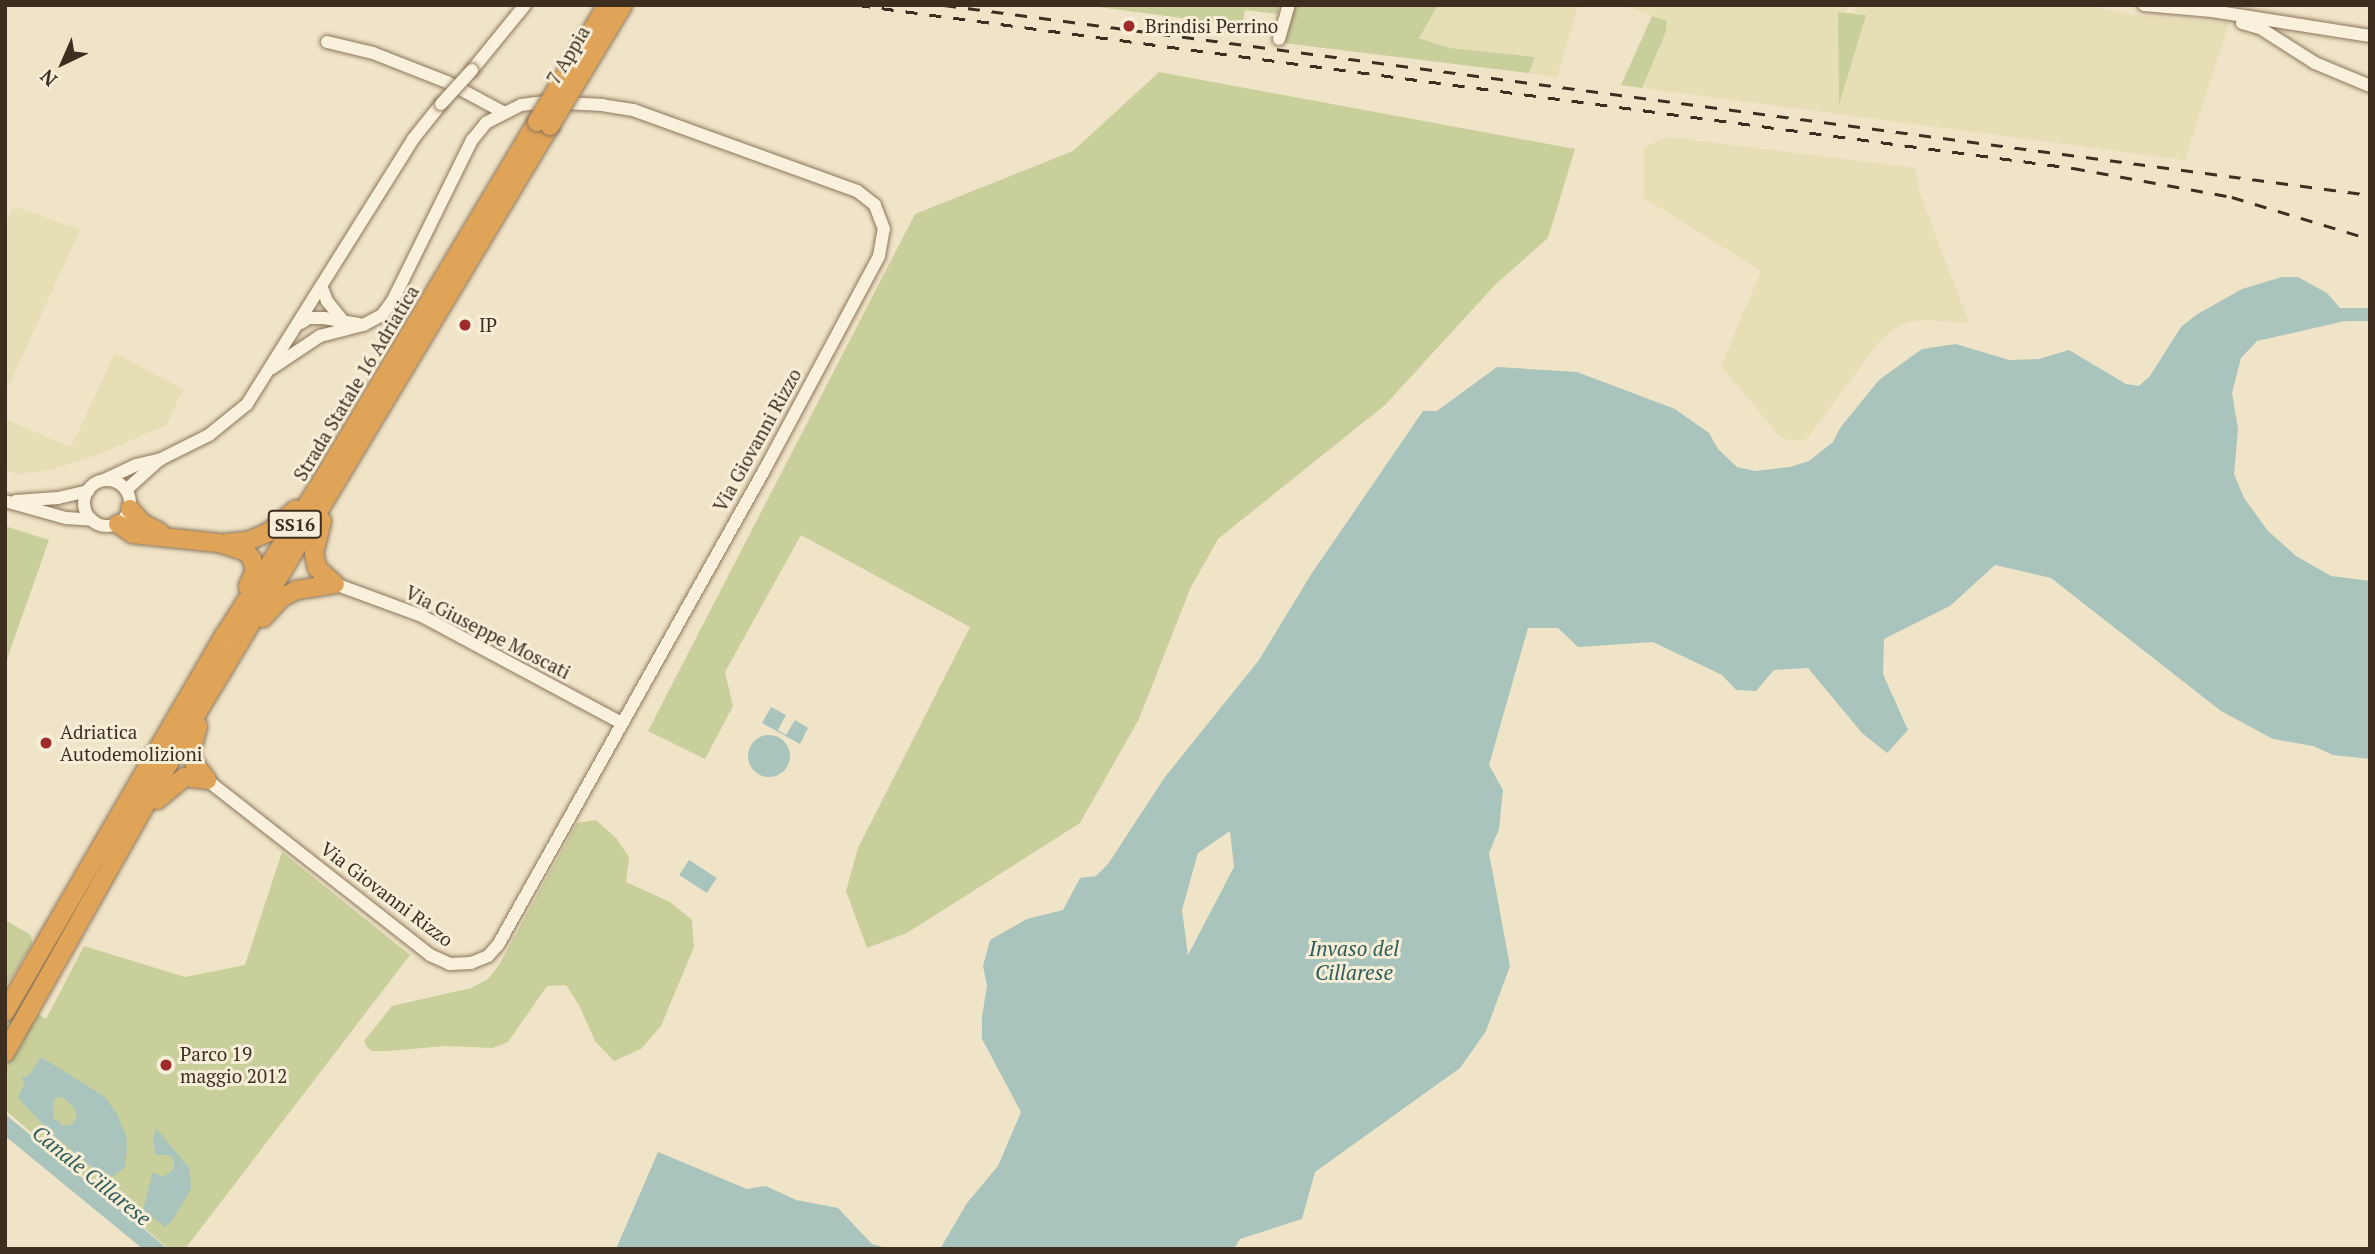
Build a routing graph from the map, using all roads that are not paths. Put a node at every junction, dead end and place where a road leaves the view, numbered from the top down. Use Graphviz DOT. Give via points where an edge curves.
graph roads {
  1 [pos="526,5"];
  2 [pos="607,5"];
  3 [pos="623,5"];
  4 [pos="1289,5"];
  5 [pos="2144,5"];
  6 [pos="2212,11"];
  7 [pos="2370,36"];
  8 [pos="1279,39"];
  9 [pos="327,42"];
  10 [pos="2370,86"];
  11 [pos="503,112"];
  12 [pos="543,124"];
  13 [pos="322,288"];
  14 [pos="343,321"];
  15 [pos="301,323"];
  16 [pos="363,325"];
  17 [pos="330,333"];
  18 [pos="272,368"];
  19 [pos="161,459"];
  20 [pos="104,481"];
  21 [pos="328,484"];
  22 [pos="126,490"];
  23 [pos="88,491"];
  24 [pos="5,501"];
  25 [pos="130,509"];
  26 [pos="92,520"];
  27 [pos="118,524"];
  28 [pos="166,536"];
  29 [pos="219,543"];
  30 [pos="335,584"];
  31 [pos="233,637"];
  32 [pos="206,698"];
  33 [pos="620,722"];
  34 [pos="207,780"];
  35 [pos="131,833"];
  36 [pos="5,1012"];
  37 [pos="5,1053"];
  1 -- 13 [label="street, bridge" via="413,139"];
  2 -- 12 [label="highway, Strada Statale 16 Adriatica / SS16, bridge"];
  3 -- 12 [label="highway, 7 Appia / SS16, bridge"];
  4 -- 8 [label="street"];
  5 -- 6 [label="street"];
  6 -- 7 [label="street"];
  6 -- 10 [label="street" via="2260,28 2315,63"];
  9 -- 11 [label="street" via="373,53 447,82"];
  11 -- 16 [label="street, Via Giovanni Rizzo" via="471,140 393,299 382,315"];
  11 -- 33 [label="street, Via Giovanni Rizzo" via="545,102 633,110 857,191 875,205 884,229 878,256 838,334"];
  12 -- 21 [label="highway, Strada Statale 16 Adriatica / SS16"];
  13 -- 14 [label="street"];
  13 -- 15 [label="street"];
  14 -- 15 [label="street" via="309,318"];
  14 -- 16 [label="street"];
  15 -- 17 [label="street" via="309,330"];
  15 -- 18 [label="street"];
  16 -- 17 [label="street, Via Giovanni Rizzo"];
  17 -- 18 [label="street, Via Giovanni Rizzo"];
  18 -- 19 [label="street" via="233,417"];
  19 -- 20 [label="street"];
  19 -- 22 [label="street"];
  20 -- 22 [label="street" via="116,482"];
  20 -- 23 [label="street"];
  21 -- 29 [label="highway" via="269,533 248,541"];
  21 -- 30 [label="highway" via="314,553 317,568"];
  21 -- 31 [label="highway, Strada Statale 16 Adriatica / SS16"];
  22 -- 25 [label="street"];
  23 -- 24 [label="street"];
  23 -- 26 [label="street" via="84,506"];
  24 -- 26 [label="street" via="66,518"];
  25 -- 27 [label="street"];
  25 -- 28 [label="highway" via="142,523"];
  26 -- 27 [label="street" via="101,526"];
  27 -- 28 [label="highway" via="133,534"];
  28 -- 29 [label="highway"];
  29 -- 31 [label="highway" via="246,552 255,571"];
  30 -- 31 [label="highway" via="297,590"];
  30 -- 33 [label="street, Via Giuseppe Moscati" via="422,616"];
  31 -- 32 [label="highway, Strada Statale 16 Adriatica / SS16"];
  31 -- 36 [label="highway, Strada Statale 16 Adriatica / SS16"];
  32 -- 34 [label="highway" via="191,752"];
  32 -- 35 [label="highway, Strada Statale 16 Adriatica / SS16"];
  33 -- 34 [label="street, Via Giovanni Rizzo" via="498,944 488,956 471,963 450,964 430,955"];
  34 -- 35 [label="highway" via="184,777 173,783"];
  35 -- 37 [label="highway, Strada Statale 16 Adriatica / SS16"];
}
